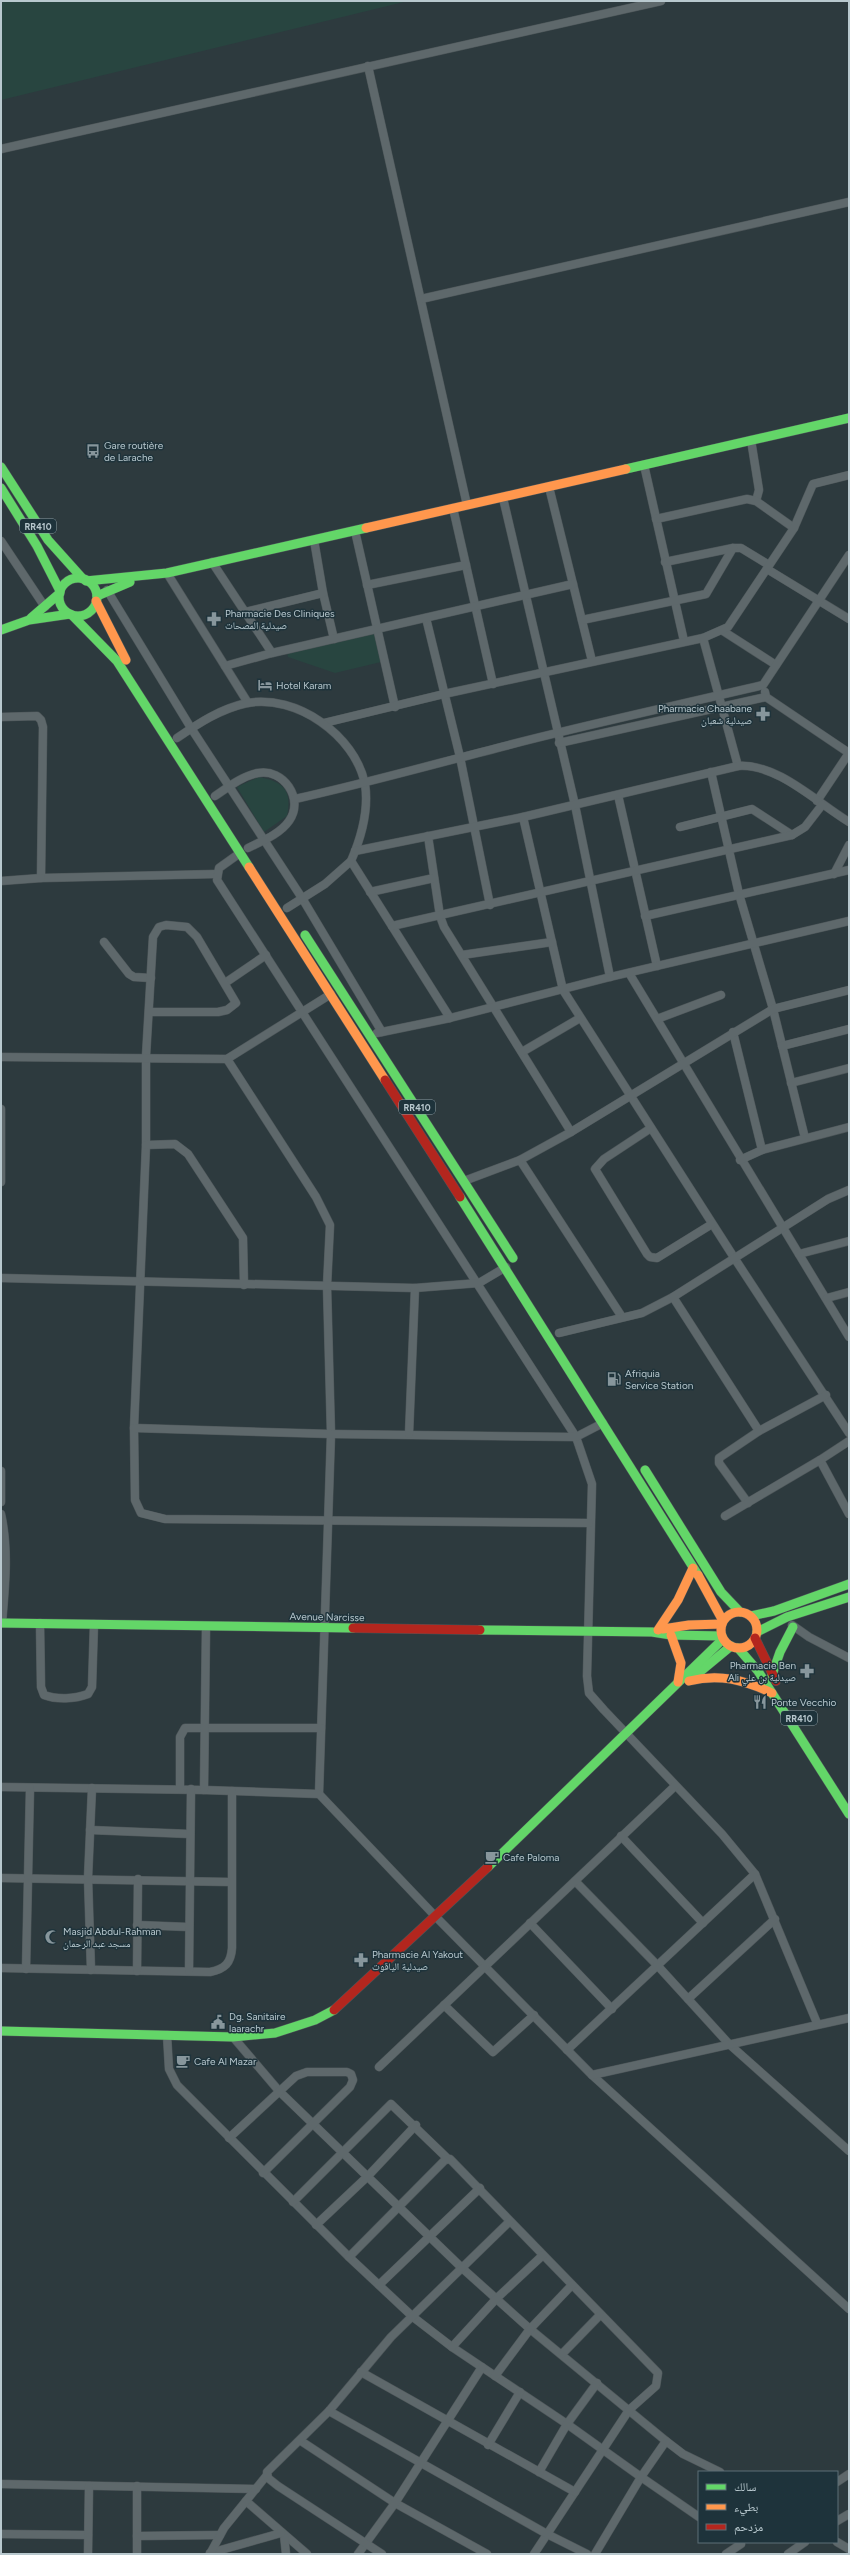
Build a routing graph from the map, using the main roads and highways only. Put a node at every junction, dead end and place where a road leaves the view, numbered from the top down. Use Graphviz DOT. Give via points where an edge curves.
graph roads {
  1 [pos="849,418"];
  2 [pos="1,467"];
  3 [pos="1,488"];
  4 [pos="145,574"];
  5 [pos="85,580"];
  6 [pos="60,592"];
  7 [pos="96,598"];
  8 [pos="71,615"];
  9 [pos="28,620"];
  10 [pos="1,630"];
  11 [pos="244,851"];
  12 [pos="274,888"];
  13 [pos="300,927"];
  14 [pos="518,1267"];
  15 [pos="641,1464"];
  16 [pos="693,1568"];
  17 [pos="849,1584"];
  18 [pos="849,1597"];
  19 [pos="740,1612"];
  20 [pos="751,1616"];
  21 [pos="2,1623"];
  22 [pos="722,1623"];
  23 [pos="793,1627"];
  24 [pos="655,1631"];
  25 [pos="671,1635"];
  26 [pos="756,1635"];
  27 [pos="723,1638"];
  28 [pos="735,1647"];
  29 [pos="772,1675"];
  30 [pos="689,1681"];
  31 [pos="677,1684"];
  32 [pos="773,1694"];
  33 [pos="666,1696"];
  34 [pos="849,1796"];
  35 [pos="849,1814"];
  36 [pos="1,2031"];
  1 -- 4 [label="main road" via="355,531 167,572"];
  2 -- 5 [label="main road, RR410" via="48,540"];
  3 -- 6 [label="main road, RR410" via="37,546"];
  4 -- 5 [label="main road"];
  4 -- 7 [label="main road" via="107,590"];
  5 -- 6 [label="main road" via="68,581"];
  5 -- 7 [label="main road, RR410" via="95,590"];
  6 -- 8 [label="main road, RR410" via="61,606"];
  6 -- 9 [label="main road"];
  7 -- 8 [label="main road" via="90,611 85,615"];
  7 -- 11 [label="main road, RR410" via="116,643 215,796"];
  8 -- 9 [label="main road"];
  8 -- 11 [label="main road, RR410" via="96,637 116,662"];
  9 -- 10 [label="main road"];
  11 -- 12 [label="main road, RR410"];
  11 -- 16 [label="main road, RR410" via="330,994 506,1267"];
  13 -- 14 [label="main road, RR410"];
  15 -- 19 [label="main road" via="719,1588"];
  16 -- 22 [label="main road, RR410" via="714,1600"];
  16 -- 24 [label="main road" via="678,1600"];
  17 -- 20 [label="main road" via="774,1611"];
  18 -- 26 [label="main road" via="786,1617"];
  19 -- 20 [label="main road"];
  19 -- 22 [label="main road" via="730,1614"];
  20 -- 26 [label="main road, RR410" via="756,1623"];
  21 -- 24 [label="main road, Avenue Narcisse" via="587,1633"];
  22 -- 24 [label="main road, Avenue Narcisse"];
  22 -- 27 [label="main road, RR410"];
  23 -- 29 [label="main road"];
  24 -- 25 [label="main road, Avenue Narcisse"];
  25 -- 27 [label="main road, Avenue Narcisse"];
  25 -- 31 [label="main road" via="681,1663"];
  26 -- 28 [label="main road" via="751,1643"];
  26 -- 29 [label="main road, RR410"];
  27 -- 28 [label="main road, RR410"];
  27 -- 31 [label="main road" via="698,1660"];
  28 -- 30 [label="main road"];
  28 -- 32 [label="main road, RR410" via="758,1671"];
  29 -- 34 [label="main road, RR410"];
  30 -- 32 [label="main road" via="708,1676 727,1676 746,1680"];
  30 -- 33 [label="main road"];
  31 -- 33 [label="main road"];
  32 -- 35 [label="main road, RR410"];
  33 -- 36 [label="main road" via="436,1917 334,2010 275,2033 233,2037"];
}
